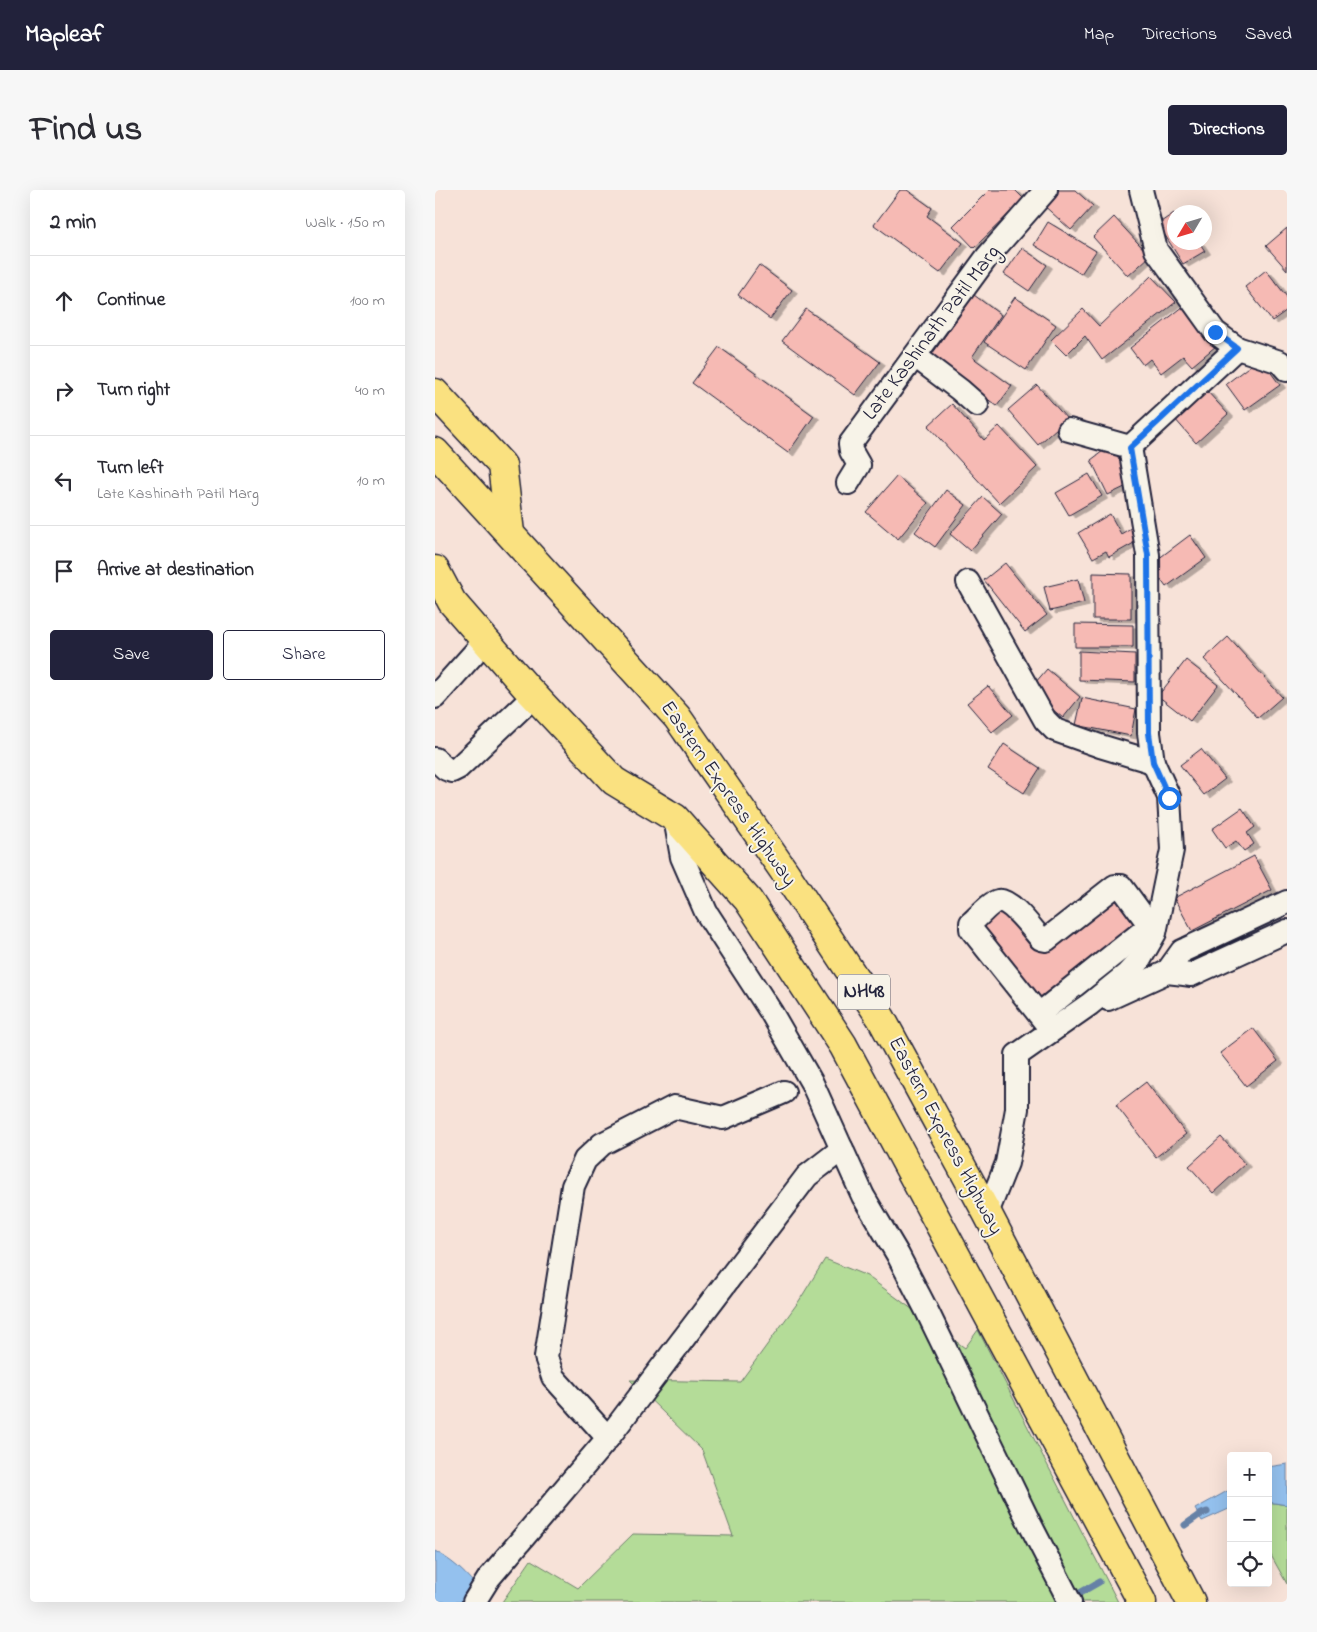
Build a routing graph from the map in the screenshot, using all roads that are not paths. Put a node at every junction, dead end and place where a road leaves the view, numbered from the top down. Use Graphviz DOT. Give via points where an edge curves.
graph roads {
  1 [pos="1046,190"];
  2 [pos="1141,190"];
  3 [pos="1237,348"];
  4 [pos="915,356"];
  5 [pos="1285,361"];
  6 [pos="435,393"];
  7 [pos="977,406"];
  8 [pos="1069,430"];
  9 [pos="1130,448"];
  10 [pos="435,452"];
  11 [pos="847,483"];
  12 [pos="510,533"];
  13 [pos="435,570"];
  14 [pos="968,582"];
  15 [pos="486,640"];
  16 [pos="535,695"];
  17 [pos="435,697"];
  18 [pos="435,759"];
  19 [pos="1153,762"];
  20 [pos="675,818"];
  21 [pos="1287,902"];
  22 [pos="1287,931"];
  23 [pos="1155,933"];
  24 [pos="1164,973"];
  25 [pos="1090,1004"];
  26 [pos="1046,1022"];
  27 [pos="784,1092"];
  28 [pos="842,1148"];
  29 [pos="987,1213"];
  30 [pos="608,1438"];
  31 [pos="1065,1594"];
  32 [pos="474,1602"];
  33 [pos="1142,1602"];
  34 [pos="1191,1602"];
  1 -- 4 [label="street, Late Kashinath Patil Marg" via="987,257"];
  2 -- 3 [label="street" via="1156,250 1215,332"];
  3 -- 5 [label="street"];
  3 -- 9 [label="street"];
  4 -- 7 [label="street"];
  4 -- 11 [label="street, Late Kashinath Patil Marg" via="850,444 859,465"];
  6 -- 12 [label="highway" via="501,465"];
  8 -- 9 [label="street"];
  9 -- 19 [label="street" via="1148,555 1149,733"];
  10 -- 12 [label="highway, Eastern Express Highway / NH48"];
  12 -- 29 [label="highway, Eastern Express Highway / NH48" via="677,717 881,1018"];
  13 -- 15 [label="highway, Eastern Express Highway / NH48" via="452,602"];
  14 -- 19 [label="street" via="1045,720 1055,730"];
  15 -- 16 [label="highway, Eastern Express Highway / NH48"];
  15 -- 17 [label="street"];
  16 -- 18 [label="street" via="458,768 446,769"];
  16 -- 20 [label="highway, Eastern Express Highway / NH48" via="615,781"];
  19 -- 23 [label="street" via="1169,798 1172,850"];
  20 -- 28 [label="street" via="682,856 706,912 771,1012 812,1083"];
  20 -- 33 [label="highway, Eastern Express Highway / NH48" via="748,900 843,1045"];
  21 -- 24 [label="street" via="1182,951"];
  22 -- 24 [label="street" via="1191,975"];
  23 -- 24 [label="street"];
  23 -- 25 [label="street" via="1139,961"];
  24 -- 25 [label="street" via="1114,997"];
  25 -- 26 [label="street"];
  26 -- 26 [label="street" via="971,929 971,923 999,900 1008,902 1041,939 1046,940 1115,886 1121,886 1148,924 1147,928"];
  26 -- 29 [label="street" via="1017,1055 1014,1127 1007,1163"];
  27 -- 30 [label="street" via="723,1118 674,1107 602,1144 585,1160 573,1186 546,1357 553,1377"];
  28 -- 30 [label="street" via="807,1176"];
  28 -- 31 [label="street" via="863,1196 927,1311"];
  29 -- 34 [label="highway, Eastern Express Highway / NH48"];
  30 -- 32 [label="street" via="489,1578"];
}
